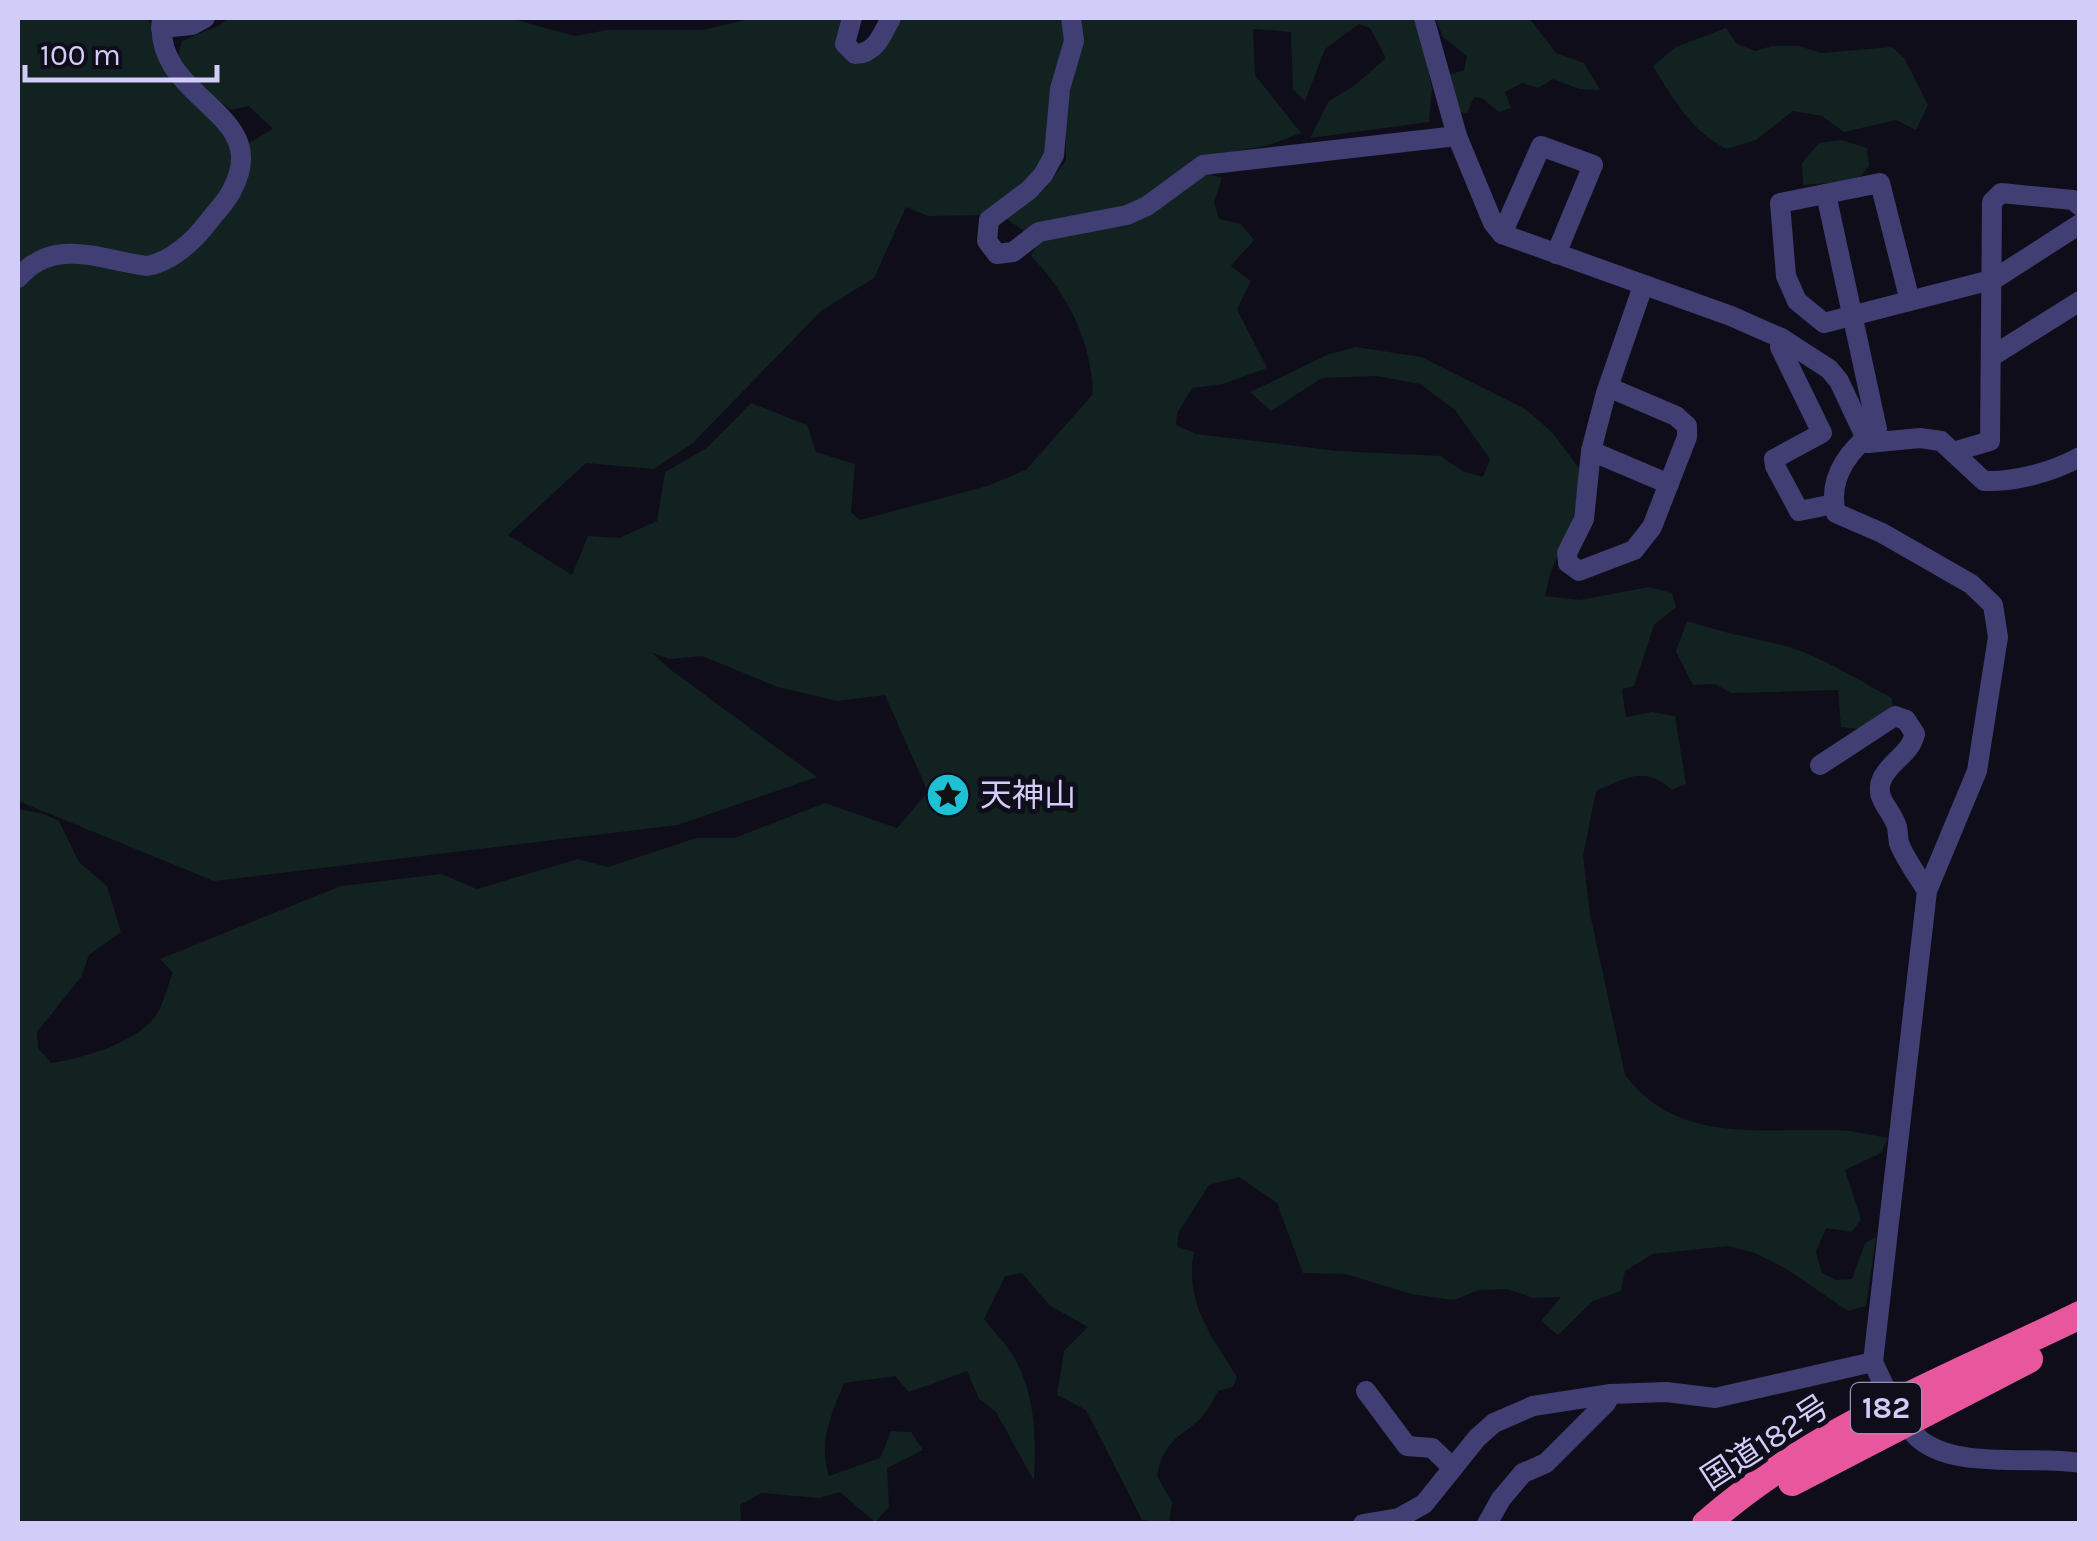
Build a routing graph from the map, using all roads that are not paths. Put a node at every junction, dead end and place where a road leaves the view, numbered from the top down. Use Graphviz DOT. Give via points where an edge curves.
graph roads {
  1 [pos="205,18"];
  2 [pos="852,18"];
  3 [pos="891,18"];
  4 [pos="1071,18"];
  5 [pos="1424,18"];
  6 [pos="162,23"];
  7 [pos="1457,136"];
  8 [pos="1826,194"];
  9 [pos="2080,206"];
  10 [pos="2080,224"];
  11 [pos="1502,234"];
  12 [pos="1556,254"];
  13 [pos="18,278"];
  14 [pos="1991,280"];
  15 [pos="1643,286"];
  16 [pos="1910,301"];
  17 [pos="2080,301"];
  18 [pos="1852,316"];
  19 [pos="1781,338"];
  20 [pos="1990,354"];
  21 [pos="1606,393"];
  22 [pos="1864,438"];
  23 [pos="1591,450"];
  24 [pos="1953,452"];
  25 [pos="2080,457"];
  26 [pos="1669,484"];
  27 [pos="1834,504"];
  28 [pos="1820,765"];
  29 [pos="1927,891"];
  30 [pos="2080,1315"];
  31 [pos="2080,1334"];
  32 [pos="1873,1362"];
  33 [pos="1366,1391"];
  34 [pos="1611,1394"];
  35 [pos="1899,1413"];
  36 [pos="2080,1463"];
  37 [pos="1453,1468"];
  38 [pos="1399,1521"];
  39 [pos="1362,1524"];
  40 [pos="1487,1524"];
  41 [pos="1706,1524"];
  42 [pos="1730,1524"];
  1 -- 6 [label="street"];
  2 -- 3 [label="street" via="845,44 855,54 874,48"];
  4 -- 7 [label="street" via="1074,41 1060,89 1054,154 1029,190 989,220 987,240 997,254 1013,252 1039,232 1147,206 1202,164"];
  5 -- 7 [label="street"];
  6 -- 13 [label="street" via="164,51 177,76 240,143 232,192 204,228 156,264 53,253"];
  7 -- 11 [label="street"];
  8 -- 16 [label="street" via="1880,183"];
  8 -- 18 [label="street"];
  8 -- 18 [label="street" via="1780,203 1786,276 1797,301 1824,323"];
  9 -- 14 [label="street" via="2001,194 1992,202"];
  10 -- 14 [label="street"];
  11 -- 12 [label="street"];
  11 -- 12 [label="street" via="1542,146 1593,166"];
  12 -- 15 [label="street"];
  14 -- 16 [label="street"];
  14 -- 20 [label="street"];
  15 -- 19 [label="street"];
  15 -- 21 [label="street"];
  16 -- 18 [label="street"];
  17 -- 20 [label="street"];
  18 -- 22 [label="street" via="1878,429"];
  19 -- 22 [label="street" via="1839,381"];
  19 -- 27 [label="street" via="1822,433 1774,459 1775,466 1798,511"];
  20 -- 24 [label="street" via="1990,441"];
  21 -- 23 [label="street"];
  21 -- 26 [label="street" via="1616,390 1687,426"];
  22 -- 24 [label="street" via="1931,438"];
  22 -- 27 [label="street" via="1845,458"];
  23 -- 26 [label="street"];
  23 -- 26 [label="street" via="1584,519 1567,553 1579,571 1634,550 1652,527"];
  24 -- 25 [label="street" via="1984,481 1999,482"];
  27 -- 29 [label="street" via="1843,519 1882,533 1971,584 1997,616 1978,771"];
  28 -- 29 [label="street" via="1895,716 1906,720 1915,734 1912,748 1881,780 1882,805"];
  29 -- 32 [label="street"];
  30 -- 35 [label="highway, 国道182号 / 182"];
  31 -- 35 [label="highway, 国道182号 / 182"];
  32 -- 34 [label="street" via="1715,1398"];
  32 -- 35 [label="street"];
  33 -- 37 [label="street" via="1407,1446 1432,1448"];
  34 -- 37 [label="street" via="1512,1413 1477,1438"];
  34 -- 40 [label="street" via="1546,1463 1523,1474 1500,1498"];
  35 -- 36 [label="street" via="1919,1439 1946,1454"];
  35 -- 41 [label="highway, 国道182号 / 182" via="1781,1468"];
  35 -- 42 [label="highway, 国道182号 / 182"];
  37 -- 38 [label="street" via="1424,1504"];
  38 -- 39 [label="street"];
}
